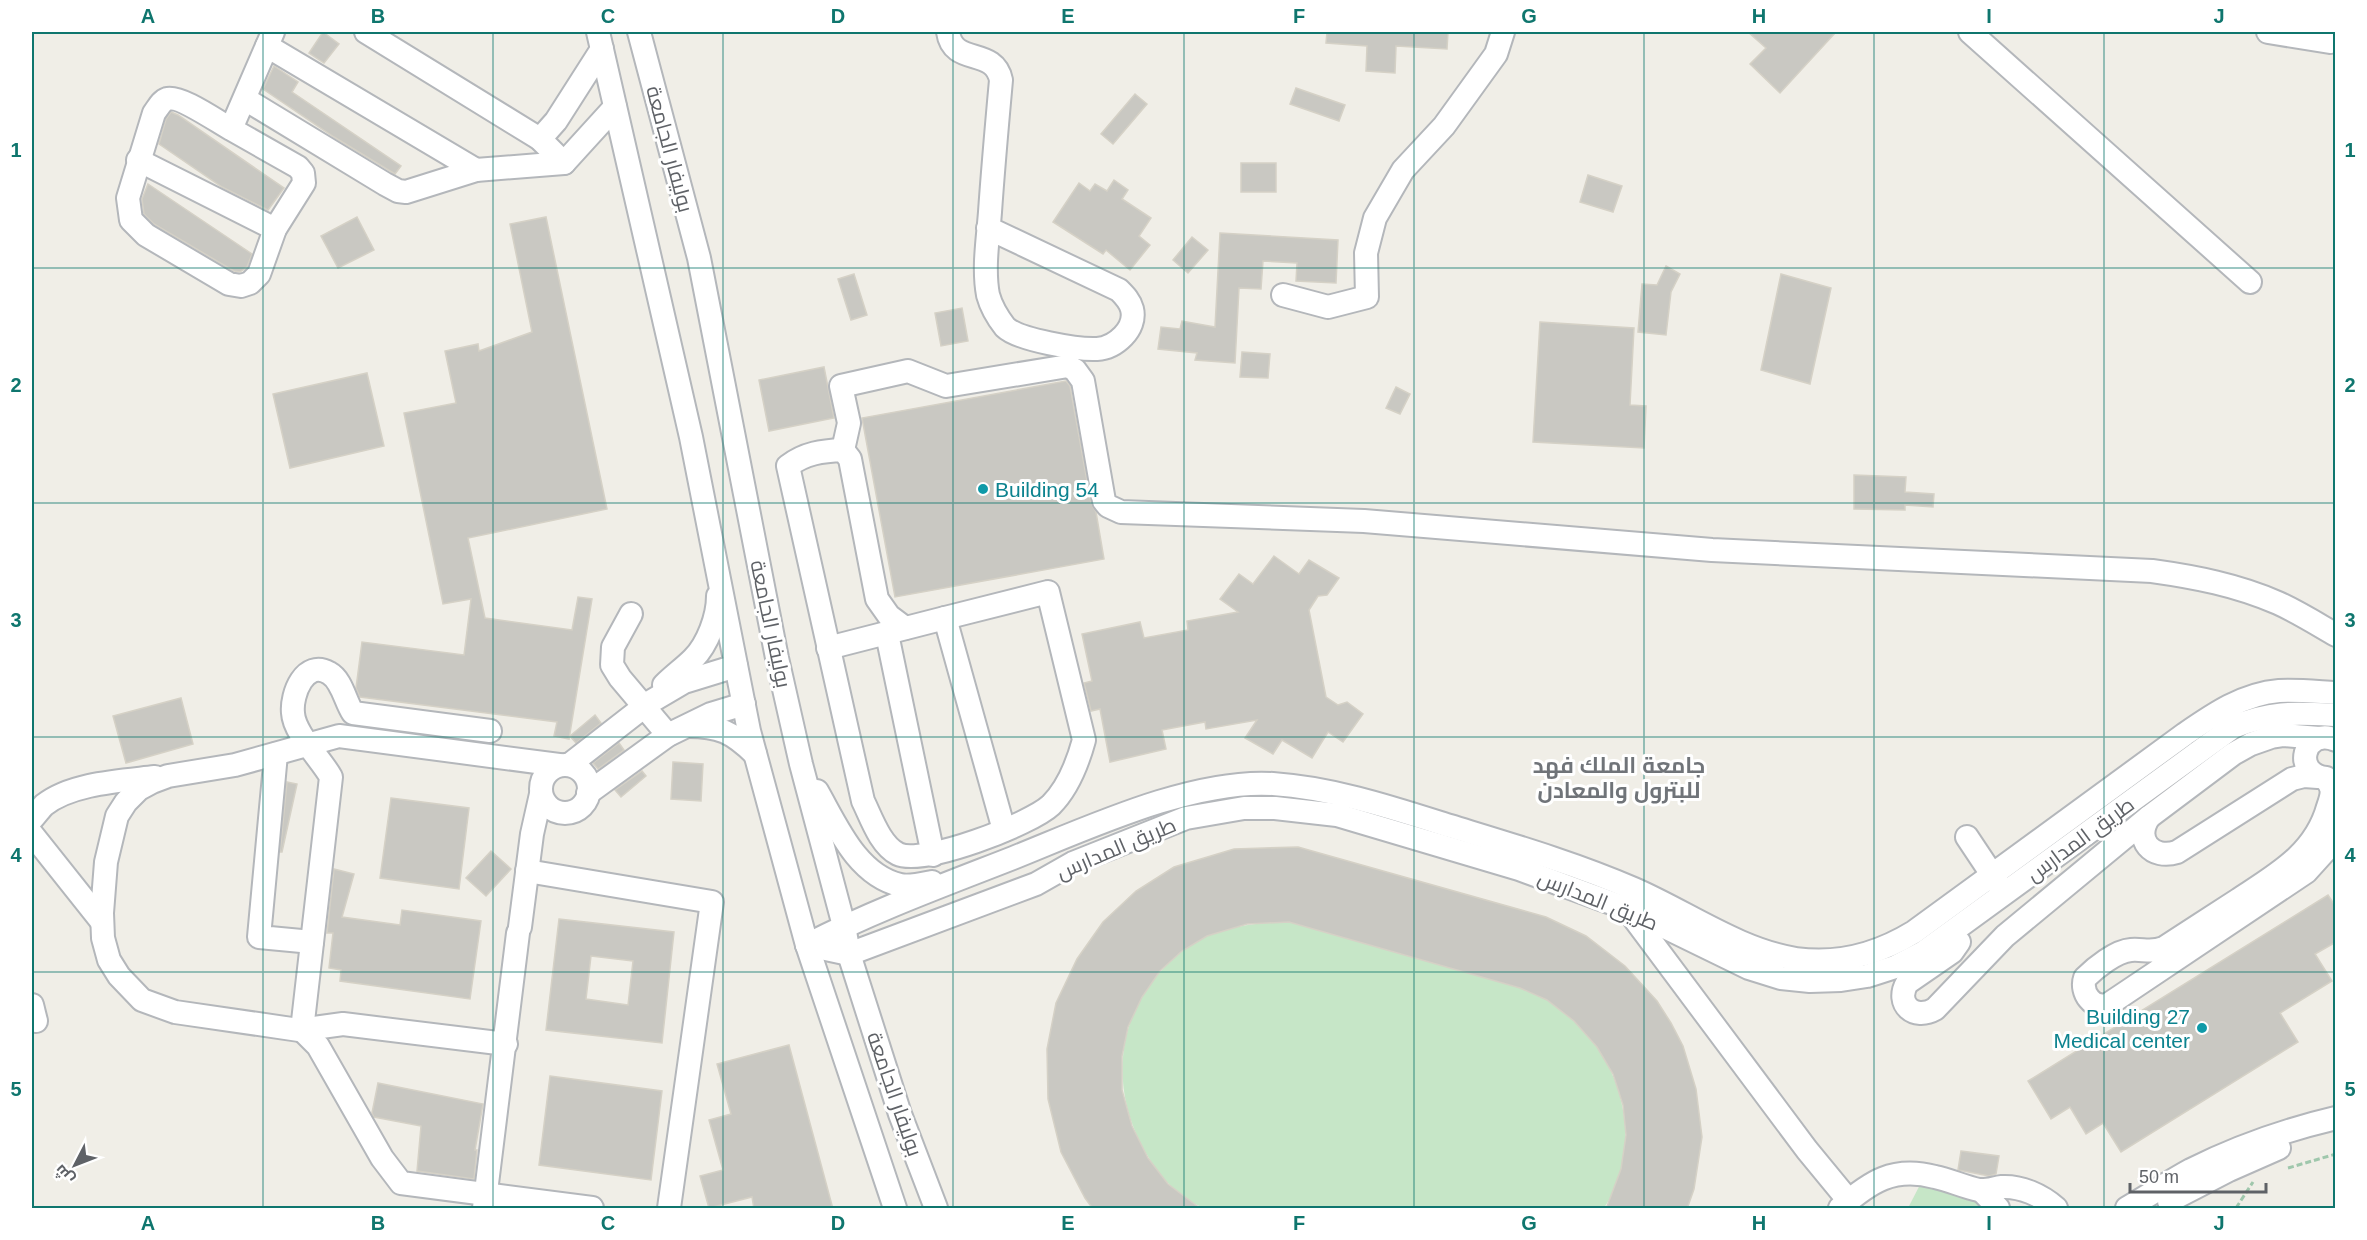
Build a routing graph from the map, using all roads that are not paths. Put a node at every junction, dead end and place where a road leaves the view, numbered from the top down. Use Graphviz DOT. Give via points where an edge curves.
graph roads {
  1 [pos="366,32"];
  2 [pos="639,32"];
  3 [pos="656,32"];
  4 [pos="948,32"];
  5 [pos="1503,32"];
  6 [pos="1970,32"];
  7 [pos="2268,32"];
  8 [pos="270,39"];
  9 [pos="600,40"];
  10 [pos="2336,40"];
  11 [pos="245,99"];
  12 [pos="571,99"];
  13 [pos="615,107"];
  14 [pos="597,125"];
  15 [pos="231,129"];
  16 [pos="540,139"];
  17 [pos="138,160"];
  18 [pos="564,163"];
  19 [pos="476,170"];
  20 [pos="988,228"];
  21 [pos="275,229"];
  22 [pos="699,258"];
  23 [pos="2250,282"];
  24 [pos="1283,295"];
  25 [pos="843,450"];
  26 [pos="717,568"];
  27 [pos="631,614"];
  28 [pos="945,618"];
  29 [pos="896,631"];
  30 [pos="2336,635"];
  31 [pos="828,648"];
  32 [pos="736,666"];
  33 [pos="2336,684"];
  34 [pos="2297,691"];
  35 [pos="2336,693"];
  36 [pos="647,704"];
  37 [pos="744,704"];
  38 [pos="2336,715"];
  39 [pos="677,730"];
  40 [pos="490,731"];
  41 [pos="303,737"];
  42 [pos="2327,739"];
  43 [pos="276,754"];
  44 [pos="755,754"];
  45 [pos="801,764"];
  46 [pos="564,765"];
  47 [pos="168,776"];
  48 [pos="2326,777"];
  49 [pos="588,793"];
  50 [pos="541,794"];
  51 [pos="1049,807"];
  52 [pos="562,813"];
  53 [pos="2149,817"];
  54 [pos="32,819"];
  55 [pos="1004,830"];
  56 [pos="2336,831"];
  57 [pos="32,834"];
  58 [pos="532,834"];
  59 [pos="1966,837"];
  60 [pos="1062,838"];
  61 [pos="933,855"];
  62 [pos="1072,863"];
  63 [pos="527,871"];
  64 [pos="1992,876"];
  65 [pos="957,880"];
  66 [pos="2006,894"];
  67 [pos="1628,909"];
  68 [pos="1985,910"];
  69 [pos="102,922"];
  70 [pos="844,926"];
  71 [pos="312,942"];
  72 [pos="807,945"];
  73 [pos="849,954"];
  74 [pos="302,1030"];
  75 [pos="506,1044"];
  76 [pos="2336,1118"];
  77 [pos="2335,1149"];
  78 [pos="1981,1190"];
  79 [pos="485,1202"];
  80 [pos="1845,1204"];
  81 [pos="592,1209"];
  82 [pos="669,1209"];
  83 [pos="895,1209"];
  84 [pos="936,1209"];
  85 [pos="1998,1209"];
  86 [pos="2056,1209"];
  87 [pos="2127,1209"];
  88 [pos="2157,1209"];
  1 -- 16 [label="street"];
  2 -- 22 [label="street, بوليفار الجامعة"];
  3 -- 22 [label="street"];
  4 -- 20 [label="street" via="958,51 983,58 999,73"];
  5 -- 24 [label="street" via="1497,54 1444,126 1403,170 1375,218 1366,253 1367,297 1328,307"];
  6 -- 23 [label="street"];
  7 -- 10 [label="street"];
  8 -- 11 [label="street"];
  8 -- 19 [label="street"];
  9 -- 12 [label="street"];
  9 -- 13 [label="street, بوليفار الجامعة"];
  11 -- 15 [label="street"];
  11 -- 19 [label="street" via="398,191 406,192"];
  12 -- 14 [label="street"];
  12 -- 16 [label="street"];
  13 -- 14 [label="street"];
  13 -- 26 [label="street, بوليفار الجامعة"];
  14 -- 18 [label="street"];
  15 -- 17 [label="street" via="183,102 167,99 154,113"];
  15 -- 21 [label="street" via="303,173 304,183"];
  16 -- 18 [label="street"];
  17 -- 21 [label="street"];
  17 -- 21 [label="street" via="128,198 131,220 146,235 229,284 241,286 259,274"];
  18 -- 19 [label="street"];
  20 -- 20 [label="street" via="988,296 996,314 1014,333 1027,339 1091,349 1110,346 1125,334 1131,324 1132,309 1119,290"];
  22 -- 45 [label="street, بوليفار الجامعة"];
  25 -- 29 [label="street" via="850,459 877,599"];
  25 -- 30 [label="street" via="849,423 841,386 908,371 946,386 1068,366 1083,381 1104,501 1121,512 1364,521 1712,550 2152,571 2239,588 2280,604"];
  25 -- 31 [label="street" via="801,457 788,466"];
  26 -- 32 [label="street, بوليفار الجامعة"];
  26 -- 36 [label="street" via="718,608 707,638 695,658"];
  27 -- 36 [label="street" via="613,647 612,665"];
  28 -- 29 [label="street"];
  28 -- 51 [label="street" via="1048,592 1084,740 1062,793"];
  28 -- 55 [label="street"];
  29 -- 31 [label="street"];
  29 -- 61 [label="street"];
  31 -- 61 [label="street" via="863,801 886,844 897,853 910,857"];
  32 -- 36 [label="street" via="684,682"];
  32 -- 37 [label="street, بوليفار الجامعة"];
  33 -- 34 [label="street"];
  34 -- 35 [label="street"];
  34 -- 64 [label="street" via="2250,697 2214,714"];
  36 -- 39 [label="street"];
  36 -- 46 [label="street"];
  37 -- 39 [label="street"];
  37 -- 44 [label="street, بوليفار الجامعة"];
  38 -- 66 [label="street, طريق المدارس" via="2282,713 2233,728"];
  39 -- 44 [label="street" via="710,726 724,730"];
  39 -- 49 [label="street"];
  40 -- 41 [label="street" via="353,713 338,683 329,673 319,670 308,673 297,686 292,714"];
  41 -- 43 [label="street"];
  41 -- 46 [label="street" via="339,736"];
  41 -- 71 [label="street" via="330,777"];
  42 -- 48 [label="street" via="2309,745 2304,757 2308,769"];
  42 -- 53 [label="street" via="2284,735 2251,744"];
  43 -- 47 [label="street"];
  43 -- 71 [label="street" via="259,937"];
  44 -- 72 [label="street, بوليفار الجامعة"];
  45 -- 65 [label="street" via="848,846 878,877 902,886"];
  45 -- 70 [label="street, بوليفار الجامعة"];
  46 -- 49 [label="street" via="578,768 584,775"];
  46 -- 50 [label="street" via="544,776"];
  47 -- 54 [label="street" via="95,784 61,796"];
  47 -- 69 [label="street" via="139,789 117,816 106,862"];
  48 -- 53 [label="street" via="2292,779 2169,854 2159,854 2146,843 2143,826"];
  48 -- 56 [label="street" via="2332,791 2327,813 2314,839 2295,860 2164,948 2121,952 2085,978 2085,992 2096,1005 2109,1004 2306,872"];
  49 -- 52 [label="street" via="578,808"];
  50 -- 52 [label="street" via="545,803"];
  50 -- 58 [label="street"];
  51 -- 55 [label="street"];
  51 -- 60 [label="street"];
  52 -- 58 [label="street"];
  53 -- 68 [label="street" via="2005,936 1935,1009 1927,1014 1912,1012 1903,999 1907,983 1952,952"];
  55 -- 61 [label="street"];
  57 -- 69 [label="street"];
  58 -- 63 [label="street"];
  59 -- 64 [label="street"];
  60 -- 62 [label="street"];
  60 -- 64 [label="street" via="1200,791 1270,784 1303,787 1388,807 1545,855 1611,879 1740,941 1798,959 1860,956 1890,946"];
  60 -- 65 [label="street"];
  62 -- 67 [label="street, طريق المدارس" via="1186,818 1244,808 1275,808 1337,815 1519,869"];
  62 -- 73 [label="street, طريق المدارس" via="1035,884"];
  63 -- 75 [label="street"];
  63 -- 82 [label="street" via="712,902"];
  64 -- 66 [label="street"];
  65 -- 70 [label="street"];
  66 -- 68 [label="street, طريق المدارس"];
  67 -- 68 [label="street, طريق المدارس" via="1749,968 1781,978 1810,981 1850,979 1895,967"];
  67 -- 80 [label="street"];
  69 -- 74 [label="street" via="110,960 142,1000 175,1012"];
  70 -- 72 [label="street"];
  70 -- 73 [label="street, بوليفار الجامعة"];
  71 -- 74 [label="street"];
  72 -- 73 [label="street"];
  72 -- 83 [label="street, بوليفار الجامعة"];
  73 -- 84 [label="street, بوليفار الجامعة" via="900,1114"];
  74 -- 75 [label="street" via="343,1024"];
  74 -- 79 [label="street" via="318,1046 382,1158 401,1183"];
  75 -- 79 [label="street"];
  76 -- 87 [label="street" via="2296,1127 2241,1147 2190,1171"];
  77 -- 88 [label="street" via="2278,1149 2185,1191"];
  78 -- 80 [label="street" via="1932,1176 1903,1173 1877,1179"];
  78 -- 85 [label="street"];
  78 -- 86 [label="street" via="2019,1188"];
  79 -- 81 [label="street"];
}
